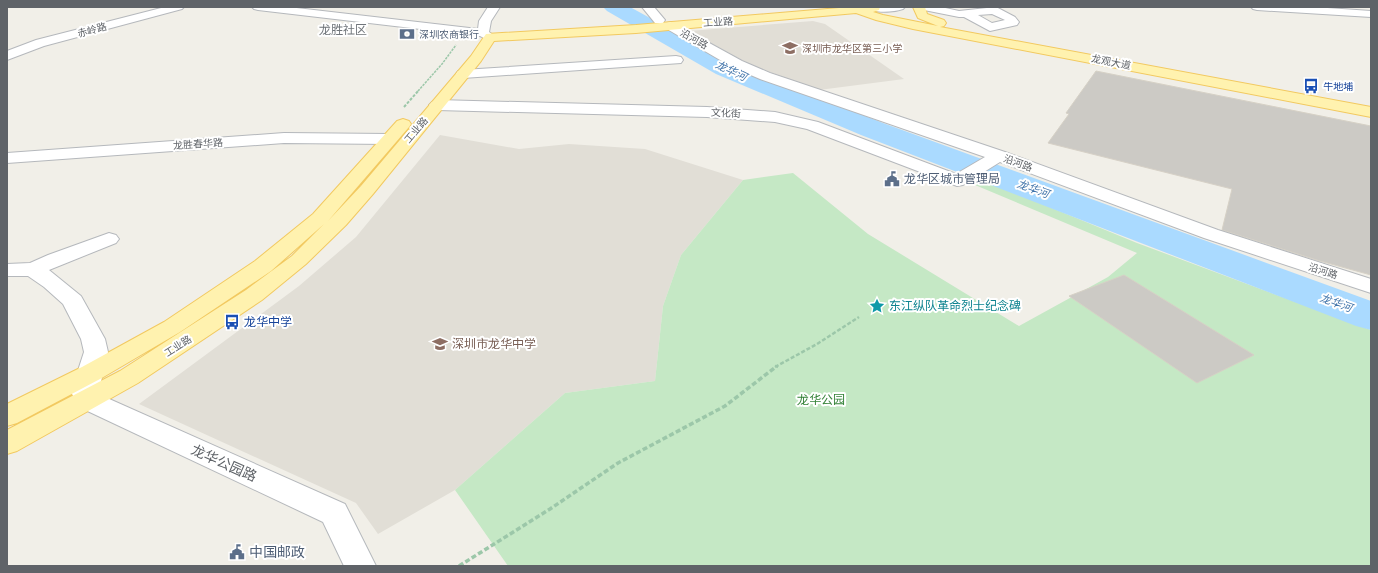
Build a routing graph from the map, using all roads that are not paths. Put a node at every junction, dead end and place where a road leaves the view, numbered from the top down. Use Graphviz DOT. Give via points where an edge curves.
graph roads {
  1 [pos="178,7"];
  2 [pos="258,7"];
  3 [pos="494,7"];
  4 [pos="648,7"];
  5 [pos="842,7"];
  6 [pos="899,7"];
  7 [pos="919,7"];
  8 [pos="924,7"];
  9 [pos="1257,7"];
  10 [pos="857,8"];
  11 [pos="874,8"];
  12 [pos="379,10"];
  13 [pos="796,11"];
  14 [pos="965,13"];
  15 [pos="1371,14"];
  16 [pos="360,20"];
  17 [pos="663,23"];
  18 [pos="940,23"];
  19 [pos="913,25"];
  20 [pos="632,26"];
  21 [pos="986,29"];
  22 [pos="487,35"];
  23 [pos="546,35"];
  24 [pos="7,56"];
  25 [pos="476,58"];
  26 [pos="676,60"];
  27 [pos="463,74"];
  28 [pos="1371,104"];
  29 [pos="437,106"];
  30 [pos="1371,112"];
  31 [pos="389,139"];
  32 [pos="7,158"];
  33 [pos="994,159"];
  34 [pos="109,239"];
  35 [pos="7,270"];
  36 [pos="32,270"];
  37 [pos="1371,286"];
  38 [pos="91,373"];
  39 [pos="88,400"];
  40 [pos="7,416"];
  41 [pos="7,443"];
  42 [pos="360,566"];
  1 -- 24 [label="street, 赤岭路" via="40,43"];
  2 -- 16 [label="street"];
  3 -- 22 [label="street" via="485,21"];
  4 -- 17 [label="street, 沿河路"];
  5 -- 13 [label="main road, 工业路"];
  6 -- 11 [label="street"];
  7 -- 18 [label="main road" via="922,16"];
  8 -- 14 [label="street"];
  9 -- 15 [label="street"];
  10 -- 11 [label="main road, 工业路"];
  10 -- 13 [label="main road, 工业路"];
  10 -- 19 [label="main road, 龙观大道" via="880,18"];
  11 -- 18 [label="main road, 龙观大道"];
  12 -- 16 [label="street"];
  13 -- 17 [label="main road, 工业路"];
  13 -- 19 [label="main road"];
  14 -- 21 [label="street"];
  14 -- 21 [label="street" via="994,10 1013,20 1011,23"];
  16 -- 22 [label="street"];
  17 -- 20 [label="main road, 工业路"];
  17 -- 33 [label="street, 沿河路" via="737,64"];
  18 -- 21 [label="main road, 龙观大道"];
  19 -- 30 [label="main road, 龙观大道"];
  20 -- 22 [label="main road, 工业路"];
  20 -- 23 [label="main road, 工业路"];
  21 -- 28 [label="main road, 龙观大道"];
  22 -- 23 [label="main road, 工业路"];
  22 -- 25 [label="main road, 工业路"];
  22 -- 31 [label="main road, 工业路"];
  23 -- 25 [label="main road" via="500,43"];
  25 -- 27 [label="main road, 工业路"];
  26 -- 27 [label="street"];
  27 -- 29 [label="main road, 工业路"];
  29 -- 33 [label="street, 文化街" via="627,109 775,117 812,125 957,180"];
  29 -- 39 [label="main road, 工业路" via="344,216 300,260 195,336"];
  31 -- 32 [label="street, 龙胜春华路" via="284,138"];
  31 -- 38 [label="main road, 工业路" via="320,218 263,266 172,327"];
  33 -- 37 [label="street, 沿河路"];
  34 -- 36 [label="street"];
  35 -- 36 [label="street"];
  36 -- 38 [label="street" via="57,286 73,301 93,339 95,357"];
  38 -- 39 [label="street" via="84,392"];
  38 -- 40 [label="main road, 工业路"];
  39 -- 41 [label="main road, 工业路"];
  39 -- 42 [label="street, 龙华公园路" via="334,513"];
}
